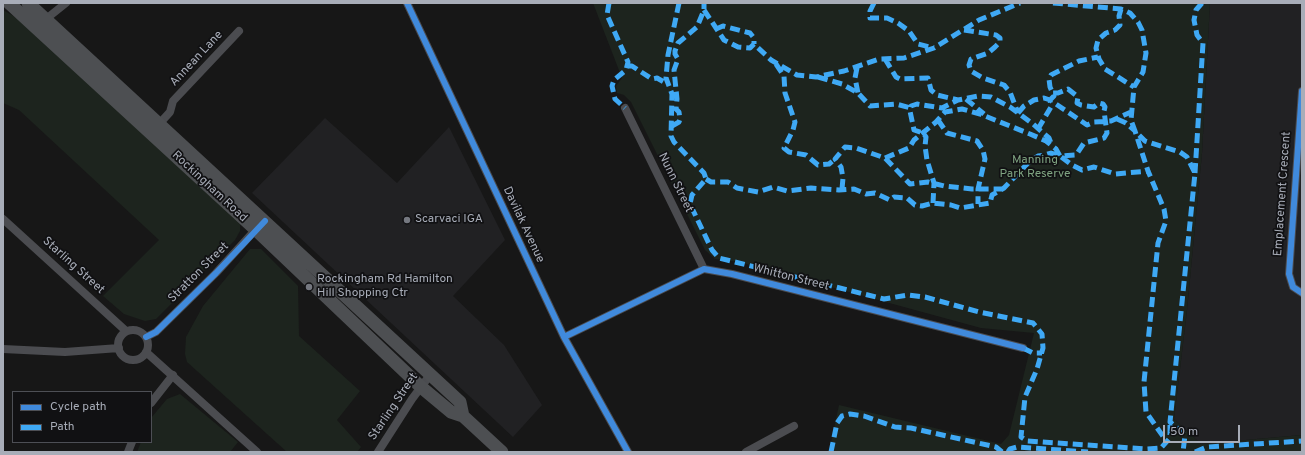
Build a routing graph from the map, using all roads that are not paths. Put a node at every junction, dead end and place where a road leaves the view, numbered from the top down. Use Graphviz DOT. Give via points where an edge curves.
graph roads {
  1 [pos="9,3"];
  2 [pos="28,3"];
  3 [pos="66,3"];
  4 [pos="407,3"];
  5 [pos="46,19"];
  6 [pos="239,31"];
  7 [pos="1302,91"];
  8 [pos="625,108"];
  9 [pos="160,123"];
  10 [pos="3,219"];
  11 [pos="260,226"];
  12 [pos="704,269"];
  13 [pos="1302,294"];
  14 [pos="126,331"];
  15 [pos="146,337"];
  16 [pos="564,337"];
  17 [pos="119,348"];
  18 [pos="1024,348"];
  19 [pos="3,350"];
  20 [pos="146,352"];
  21 [pos="172,375"];
  22 [pos="430,375"];
  23 [pos="421,387"];
  24 [pos="152,402"];
  25 [pos="463,416"];
  26 [pos="794,426"];
  27 [pos="257,452"];
  28 [pos="378,452"];
  29 [pos="502,452"];
  30 [pos="628,452"];
  31 [pos="746,452"];
  1 -- 11 [label="main road, Rockingham Road"];
  2 -- 5 [label="main road, Rockingham Road"];
  3 -- 5 [label="street"];
  4 -- 16 [label="street, Davilak Avenue"];
  5 -- 9 [label="main road, Rockingham Road"];
  6 -- 9 [label="street, Annean Lane" via="173,101 170,112"];
  7 -- 13 [label="street, Emplacement Crescent" via="1288,274 1294,287"];
  8 -- 12 [label="street, Nunn Street"];
  9 -- 11 [label="main road, Rockingham Road"];
  10 -- 14 [label="street, Starling Street"];
  11 -- 15 [label="street, Stratton Street" via="156,332"];
  11 -- 22 [label="main road, Rockingham Road"];
  11 -- 23 [label="main road, Rockingham Road"];
  12 -- 16 [label="street"];
  12 -- 18 [label="street, Whitton Street"];
  14 -- 15 [label="street" via="139,331"];
  14 -- 17 [label="street" via="120,339"];
  15 -- 20 [label="street"];
  16 -- 30 [label="street, Davilak Avenue"];
  17 -- 19 [label="street" via="65,352"];
  17 -- 20 [label="street" via="124,357 129,359 139,358"];
  20 -- 21 [label="street"];
  21 -- 24 [label="street"];
  21 -- 27 [label="street"];
  22 -- 23 [label="street, Starling Street"];
  22 -- 25 [label="main road, Rockingham Road" via="460,402"];
  23 -- 25 [label="main road, Rockingham Road" via="451,412"];
  23 -- 28 [label="street, Starling Street"];
  25 -- 29 [label="main road, Rockingham Road"];
  26 -- 31 [label="street"];
}
